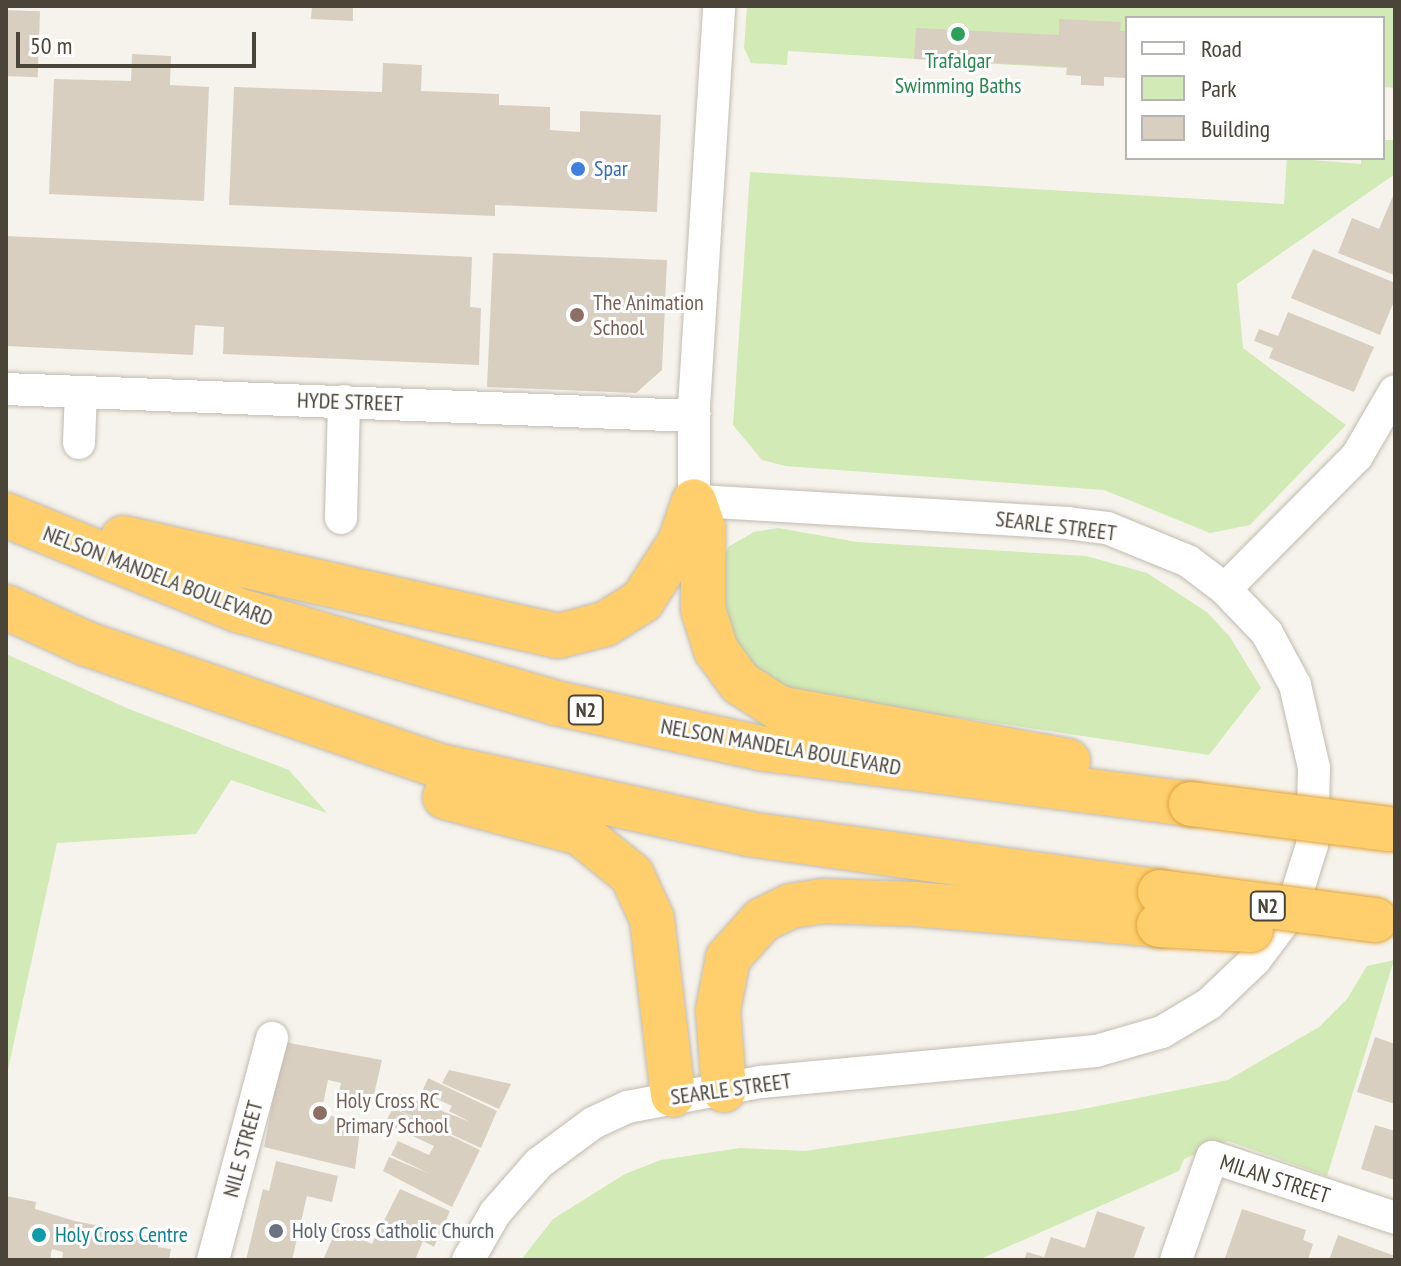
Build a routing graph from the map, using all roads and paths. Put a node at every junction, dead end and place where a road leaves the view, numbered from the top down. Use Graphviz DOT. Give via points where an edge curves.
graph roads {
  1 [pos="719,6"];
  2 [pos="6,389"];
  3 [pos="81,392"];
  4 [pos="344,401"];
  5 [pos="1391,411"];
  6 [pos="694,416"];
  7 [pos="79,443"];
  8 [pos="694,501"];
  9 [pos="6,502"];
  10 [pos="6,515"];
  11 [pos="341,518"];
  12 [pos="1225,589"];
  13 [pos="6,607"];
  14 [pos="87,644"];
  15 [pos="1195,794"];
  16 [pos="1393,823"];
  17 [pos="1160,908"];
  18 [pos="1385,929"];
  19 [pos="272,1038"];
  20 [pos="724,1090"];
  21 [pos="673,1095"];
  22 [pos="1395,1218"];
  23 [pos="213,1260"];
  24 [pos="468,1260"];
  25 [pos="1176,1260"];
  1 -- 6 [label="street"];
  2 -- 3 [label="street, HYDE STREET"];
  3 -- 4 [label="street, HYDE STREET"];
  3 -- 7 [label="street"];
  4 -- 6 [label="street, HYDE STREET"];
  4 -- 11 [label="street"];
  5 -- 12 [label="street" via="1357,456"];
  6 -- 8 [label="street"];
  8 -- 9 [label="highway" via="680,542 642,601 605,624 558,636 161,550"];
  8 -- 12 [label="street, SEARLE STREET" via="1107,528 1188,561"];
  8 -- 15 [label="highway" via="703,527 703,609 716,650 740,683 779,708"];
  10 -- 15 [label="highway, NELSON MANDELA BOULEVARD / N2" via="238,610 556,703 766,749"];
  12 -- 20 [label="street, SEARLE STREET" via="1267,633 1295,685 1314,768 1312,845 1291,912 1255,960 1209,1004 1162,1032 1096,1051"];
  13 -- 14 [label="highway, N2"];
  14 -- 17 [label="highway, N2" via="440,766 749,834"];
  14 -- 21 [label="highway" via="203,715 412,788 580,833 632,875 652,919"];
  15 -- 16 [label="highway, NELSON MANDELA BOULEVARD / N2, bridge"];
  17 -- 18 [label="highway, N2, bridge"];
  17 -- 20 [label="highway" via="822,901 791,906 762,920 728,958 718,1010"];
  19 -- 23 [label="street, NILE STREET"];
  20 -- 21 [label="street, SEARLE STREET"];
  21 -- 24 [label="street, SEARLE STREET" via="593,1123 539,1163 495,1213"];
  22 -- 25 [label="street, MILAN STREET" via="1212,1157"];
}
